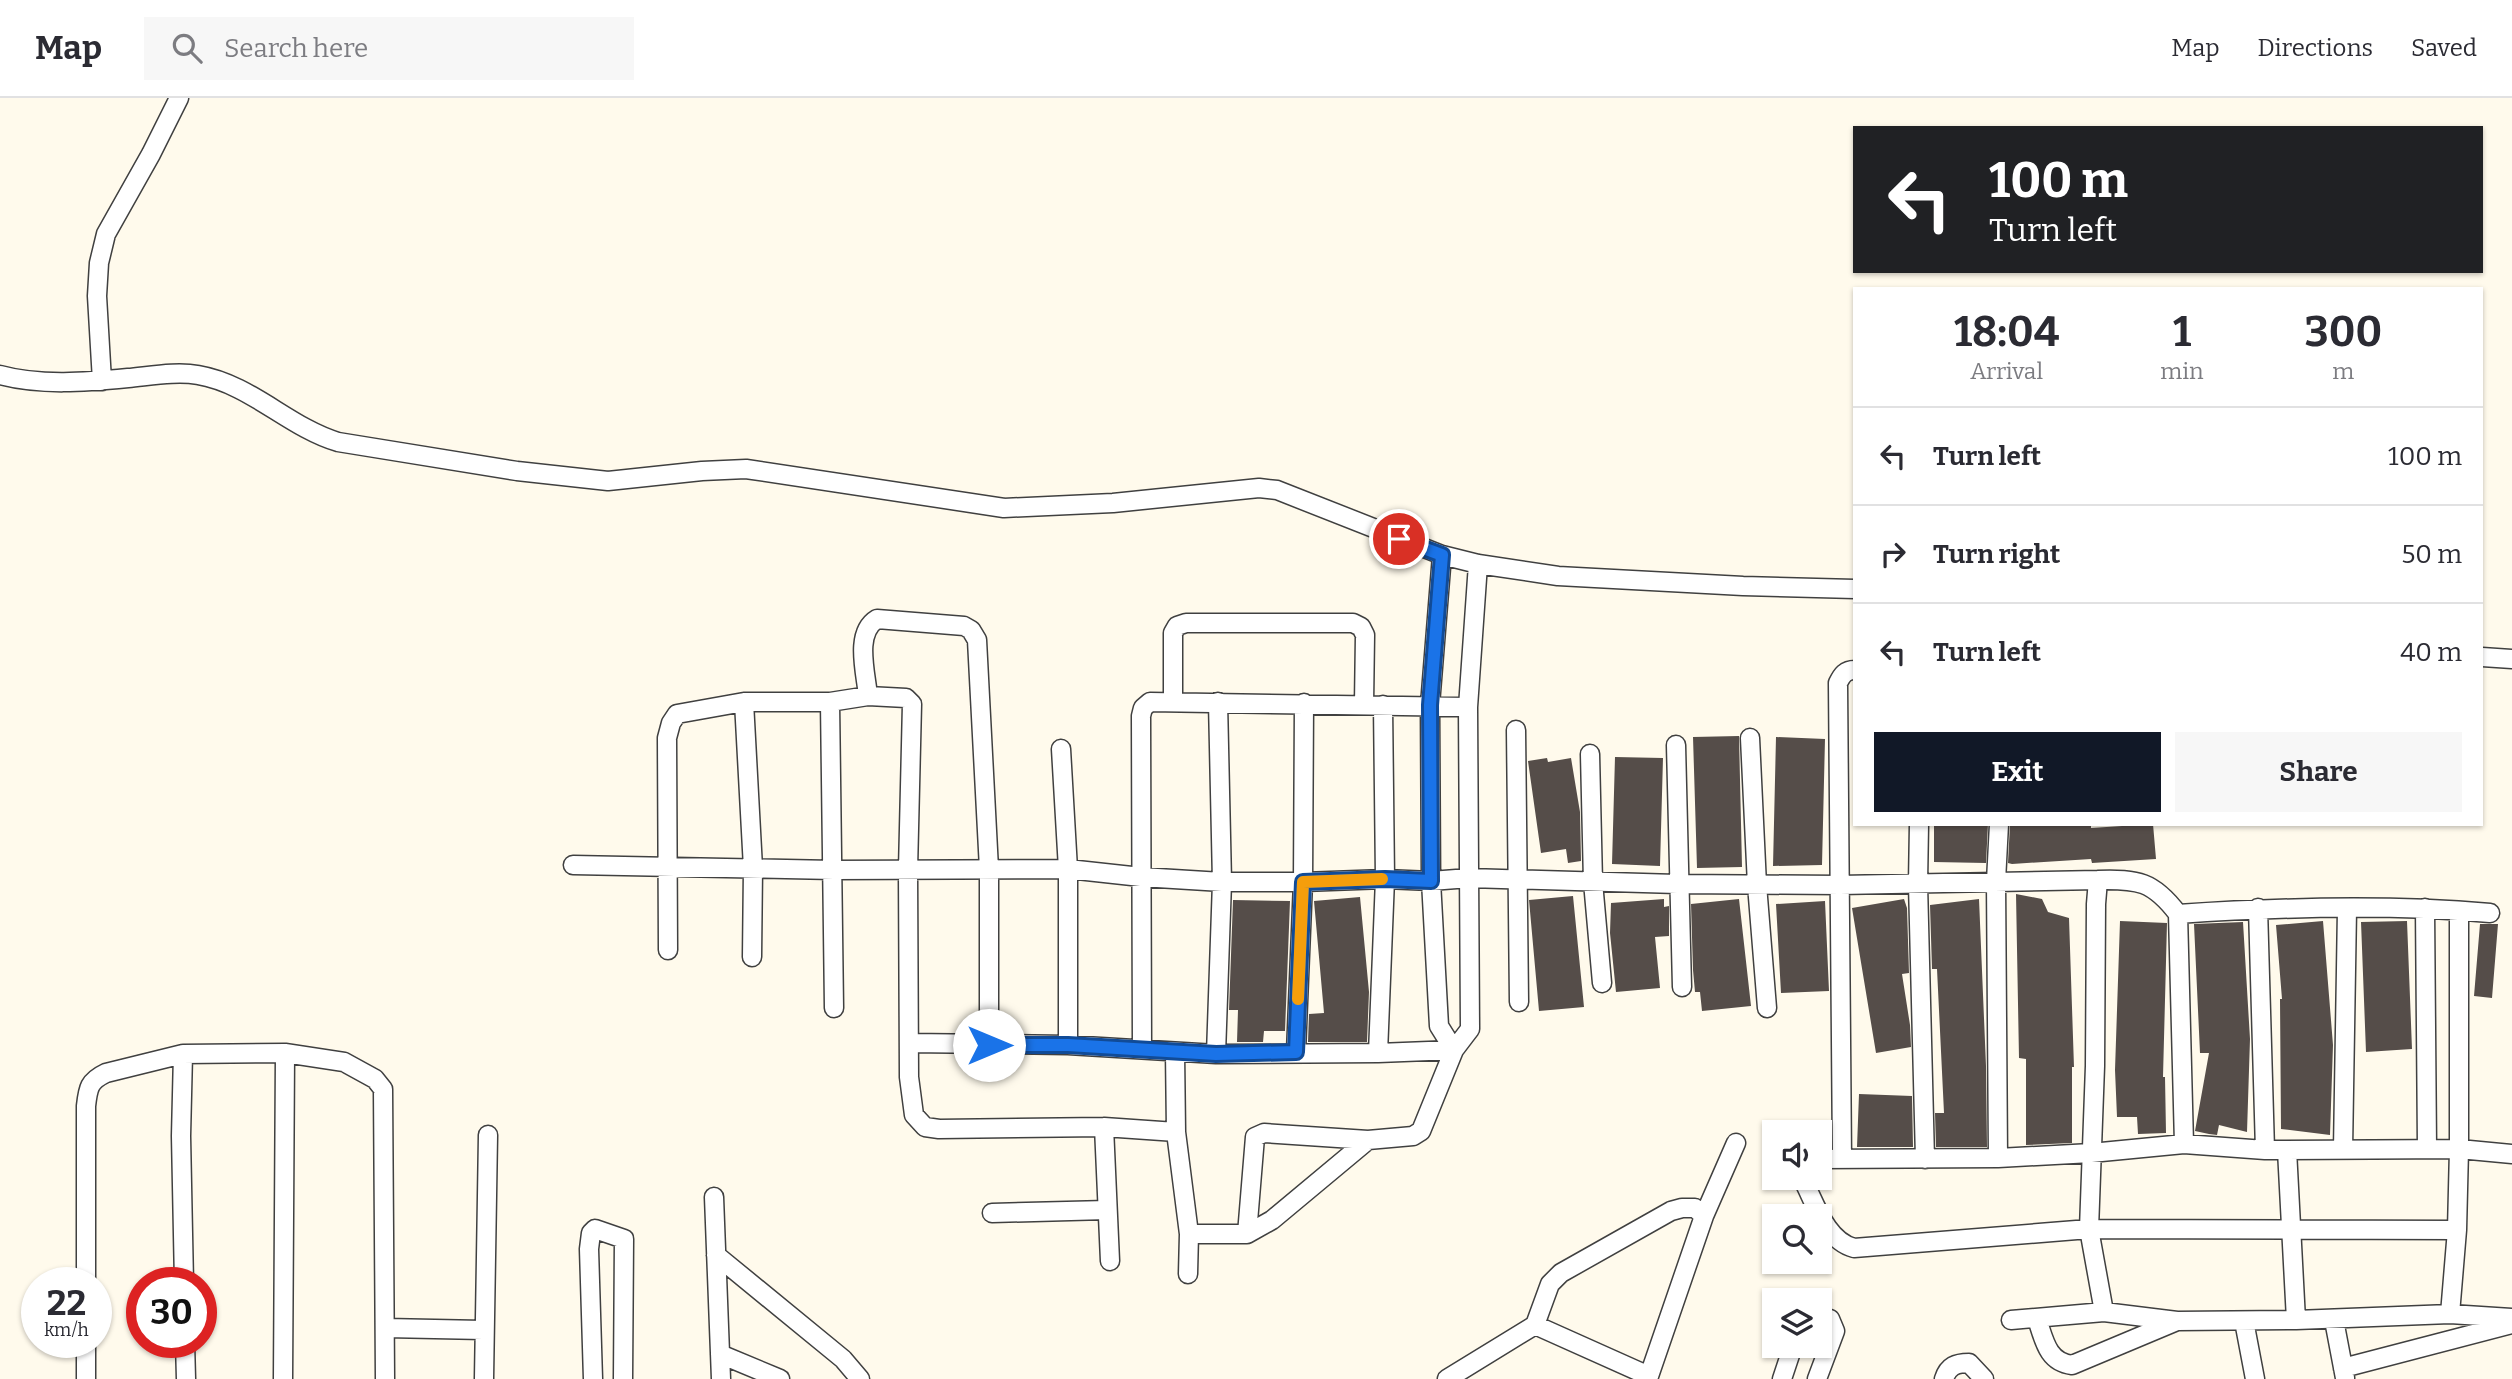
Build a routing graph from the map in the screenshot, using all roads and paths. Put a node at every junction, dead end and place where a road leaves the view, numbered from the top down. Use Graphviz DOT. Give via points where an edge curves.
graph roads {
  1 [pos="179,98"];
  2 [pos="0,375"];
  3 [pos="102,381"];
  4 [pos="1442,555"];
  5 [pos="1478,564"];
  6 [pos="1853,589"];
  7 [pos="2483,657"];
  8 [pos="2512,659"];
  9 [pos="1853,670"];
  10 [pos="868,696"];
  11 [pos="744,702"];
  12 [pos="830,702"];
  13 [pos="1173,702"];
  14 [pos="1218,702"];
  15 [pos="1304,703"];
  16 [pos="1364,704"];
  17 [pos="1383,705"];
  18 [pos="1430,705"];
  19 [pos="1468,707"];
  20 [pos="1516,730"];
  21 [pos="1750,738"];
  22 [pos="1676,745"];
  23 [pos="1061,749"];
  24 [pos="1590,754"];
  25 [pos="1919,826"];
  26 [pos="1999,826"];
  27 [pos="573,864"];
  28 [pos="668,867"];
  29 [pos="752,868"];
  30 [pos="989,869"];
  31 [pos="1068,869"];
  32 [pos="834,870"];
  33 [pos="908,870"];
  34 [pos="1141,877"];
  35 [pos="1469,878"];
  36 [pos="1385,879"];
  37 [pos="1516,879"];
  38 [pos="2098,880"];
  39 [pos="1431,881"];
  40 [pos="1996,881"];
  41 [pos="1222,882"];
  42 [pos="1303,882"];
  43 [pos="1593,882"];
  44 [pos="1677,884"];
  45 [pos="1918,884"];
  46 [pos="1757,885"];
  47 [pos="1840,885"];
  48 [pos="2258,908"];
  49 [pos="2425,908"];
  50 [pos="2347,909"];
  51 [pos="2459,911"];
  52 [pos="2490,913"];
  53 [pos="2178,914"];
  54 [pos="668,950"];
  55 [pos="752,957"];
  56 [pos="1602,983"];
  57 [pos="1682,987"];
  58 [pos="1519,1002"];
  59 [pos="834,1008"];
  60 [pos="1767,1008"];
  61 [pos="909,1043"];
  62 [pos="989,1045"];
  63 [pos="1068,1045"];
  64 [pos="1142,1049"];
  65 [pos="1454,1050"];
  66 [pos="1175,1052"];
  67 [pos="1296,1052"];
  68 [pos="1378,1053"];
  69 [pos="183,1054"];
  70 [pos="285,1054"];
  71 [pos="1216,1054"];
  72 [pos="1104,1127"];
  73 [pos="1177,1132"];
  74 [pos="488,1135"];
  75 [pos="1368,1140"];
  76 [pos="1736,1143"];
  77 [pos="2184,1144"];
  78 [pos="2427,1148"];
  79 [pos="2459,1149"];
  80 [pos="2265,1150"];
  81 [pos="2287,1150"];
  82 [pos="2343,1150"];
  83 [pos="2091,1153"];
  84 [pos="2512,1154"];
  85 [pos="1925,1158"];
  86 [pos="1998,1158"];
  87 [pos="1832,1159"];
  88 [pos="1842,1159"];
  89 [pos="1809,1190"];
  90 [pos="714,1197"];
  91 [pos="1107,1210"];
  92 [pos="992,1213"];
  93 [pos="1704,1216"];
  94 [pos="2089,1229"];
  95 [pos="2291,1230"];
  96 [pos="2458,1230"];
  97 [pos="1189,1234"];
  98 [pos="1247,1234"];
  99 [pos="716,1255"];
  100 [pos="1111,1261"];
  101 [pos="86,1267"];
  102 [pos="184,1267"];
  103 [pos="1188,1274"];
  104 [pos="2104,1312"];
  105 [pos="2451,1314"];
  106 [pos="2512,1318"];
  107 [pos="2037,1319"];
  108 [pos="2011,1320"];
  109 [pos="2296,1320"];
  110 [pos="2333,1320"];
  111 [pos="2177,1321"];
  112 [pos="2244,1321"];
  113 [pos="2512,1324"];
  114 [pos="1535,1325"];
  115 [pos="386,1328"];
  116 [pos="483,1330"];
  117 [pos="720,1354"];
  118 [pos="86,1358"];
  119 [pos="186,1358"];
  120 [pos="1789,1358"];
  121 [pos="1825,1358"];
  122 [pos="2344,1374"];
  123 [pos="1648,1377"];
  124 [pos="86,1379"];
  125 [pos="186,1379"];
  126 [pos="283,1379"];
  127 [pos="385,1379"];
  128 [pos="484,1379"];
  129 [pos="593,1379"];
  130 [pos="623,1379"];
  131 [pos="721,1379"];
  132 [pos="780,1379"];
  133 [pos="860,1379"];
  134 [pos="1447,1379"];
  135 [pos="1782,1379"];
  136 [pos="1817,1379"];
  137 [pos="1944,1379"];
  138 [pos="1984,1379"];
  139 [pos="2255,1379"];
  1 -- 3 [label="street" via="106,234 97,296"];
  2 -- 3 [label="street" via="21,381"];
  3 -- 4 [label="street" via="195,374 248,393 316,435 338,442 608,481 746,469 1004,508 1113,503 1259,488 1278,491"];
  4 -- 5 [label="street"];
  4 -- 18 [label="street"];
  5 -- 6 [label="street" via="1558,576"];
  5 -- 19 [label="street"];
  7 -- 8 [label="street"];
  9 -- 47 [label="street" via="1838,683"];
  10 -- 12 [label="street"];
  10 -- 30 [label="street" via="863,638 869,624 877,619 971,630 976,640"];
  10 -- 33 [label="street" via="906,698 912,704"];
  11 -- 12 [label="street"];
  11 -- 28 [label="street" via="677,714 671,723 667,738"];
  11 -- 29 [label="street"];
  12 -- 32 [label="street"];
  13 -- 14 [label="street"];
  13 -- 16 [label="street" via="1173,633 1177,626 1353,623 1365,635"];
  13 -- 34 [label="street" via="1150,702 1141,716"];
  14 -- 15 [label="street"];
  14 -- 41 [label="street"];
  15 -- 16 [label="street"];
  15 -- 42 [label="street"];
  16 -- 17 [label="street"];
  17 -- 18 [label="street"];
  17 -- 36 [label="street"];
  18 -- 19 [label="street"];
  18 -- 39 [label="street"];
  19 -- 35 [label="street"];
  20 -- 37 [label="street"];
  21 -- 46 [label="street"];
  22 -- 44 [label="street"];
  23 -- 31 [label="street"];
  24 -- 43 [label="street"];
  25 -- 45 [label="street"];
  26 -- 40 [label="street"];
  27 -- 28 [label="street"];
  28 -- 29 [label="street"];
  28 -- 54 [label="street"];
  29 -- 32 [label="street"];
  29 -- 55 [label="street"];
  30 -- 31 [label="street"];
  30 -- 33 [label="street"];
  30 -- 62 [label="street"];
  31 -- 34 [label="street"];
  31 -- 63 [label="street"];
  32 -- 33 [label="street"];
  32 -- 59 [label="street"];
  33 -- 61 [label="street"];
  34 -- 41 [label="street"];
  34 -- 64 [label="street"];
  35 -- 37 [label="street"];
  35 -- 39 [label="street"];
  35 -- 65 [label="street" via="1470,1029"];
  36 -- 39 [label="street"];
  36 -- 42 [label="street"];
  36 -- 68 [label="street"];
  37 -- 43 [label="street"];
  37 -- 58 [label="street"];
  38 -- 40 [label="street"];
  38 -- 53 [label="street" via="2132,879 2161,895"];
  38 -- 83 [label="street"];
  39 -- 65 [label="street" via="1439,1026"];
  40 -- 45 [label="street"];
  40 -- 86 [label="street"];
  41 -- 42 [label="street"];
  41 -- 71 [label="street"];
  42 -- 67 [label="street"];
  43 -- 44 [label="street"];
  43 -- 56 [label="street"];
  44 -- 46 [label="street"];
  44 -- 57 [label="street"];
  45 -- 47 [label="street"];
  45 -- 85 [label="street"];
  46 -- 47 [label="street"];
  46 -- 60 [label="street"];
  47 -- 88 [label="street"];
  48 -- 50 [label="street"];
  48 -- 53 [label="street"];
  48 -- 80 [label="street"];
  49 -- 50 [label="street"];
  49 -- 51 [label="street"];
  49 -- 78 [label="street"];
  50 -- 82 [label="street"];
  51 -- 52 [label="street"];
  51 -- 79 [label="street"];
  53 -- 77 [label="street"];
  61 -- 62 [label="street"];
  61 -- 72 [label="street" via="914,1115 925,1127"];
  62 -- 63 [label="street"];
  63 -- 64 [label="street"];
  64 -- 66 [label="street"];
  65 -- 68 [label="street"];
  65 -- 75 [label="street" via="1421,1131 1413,1136"];
  66 -- 71 [label="street"];
  66 -- 73 [label="street"];
  67 -- 68 [label="street"];
  67 -- 71 [label="street"];
  69 -- 70 [label="street"];
  69 -- 101 [label="street" via="106,1073 88,1086"];
  69 -- 102 [label="street"];
  70 -- 115 [label="street" via="344,1062 375,1079 383,1089"];
  70 -- 126 [label="street"];
  72 -- 73 [label="street"];
  72 -- 91 [label="street"];
  73 -- 97 [label="street"];
  74 -- 116 [label="street"];
  75 -- 98 [label="street" via="1272,1220"];
  75 -- 98 [label="street" via="1264,1133 1255,1137"];
  76 -- 93 [label="street"];
  77 -- 80 [label="street"];
  77 -- 83 [label="street"];
  78 -- 79 [label="street"];
  78 -- 82 [label="street"];
  79 -- 84 [label="street"];
  79 -- 96 [label="street"];
  80 -- 81 [label="street"];
  81 -- 82 [label="street"];
  81 -- 95 [label="street"];
  83 -- 86 [label="street"];
  83 -- 94 [label="street"];
  85 -- 86 [label="street"];
  85 -- 88 [label="street"];
  87 -- 88 [label="street"];
  89 -- 94 [label="street" via="1834,1237 1854,1248"];
  90 -- 99 [label="street"];
  91 -- 92 [label="street"];
  91 -- 100 [label="street"];
  93 -- 114 [label="street" via="1696,1208 1671,1211 1561,1273 1550,1284"];
  93 -- 123 [label="street"];
  94 -- 95 [label="street"];
  94 -- 104 [label="street"];
  95 -- 96 [label="street"];
  95 -- 109 [label="street"];
  96 -- 105 [label="street"];
  97 -- 98 [label="street"];
  97 -- 103 [label="street"];
  99 -- 117 [label="street"];
  99 -- 133 [label="street" via="843,1359"];
  104 -- 107 [label="street"];
  104 -- 111 [label="street"];
  105 -- 106 [label="street"];
  105 -- 110 [label="street"];
  107 -- 108 [label="street"];
  107 -- 111 [label="street" via="2053,1357 2071,1365"];
  109 -- 110 [label="street"];
  109 -- 112 [label="street"];
  110 -- 122 [label="street"];
  111 -- 112 [label="street"];
  112 -- 139 [label="street"];
  113 -- 122 [label="street"];
  114 -- 123 [label="street"];
  114 -- 134 [label="street"];
  115 -- 116 [label="street"];
  115 -- 127 [label="street"];
  116 -- 128 [label="street"];
  117 -- 131 [label="street"];
  117 -- 132 [label="street"];
  118 -- 124 [label="street"];
  119 -- 125 [label="street"];
  120 -- 135 [label="street"];
  121 -- 136 [label="street"];
  129 -- 130 [label="street" via="589,1250 595,1229 624,1239"];
  137 -- 138 [label="street" via="1958,1363 1969,1363"];
}
